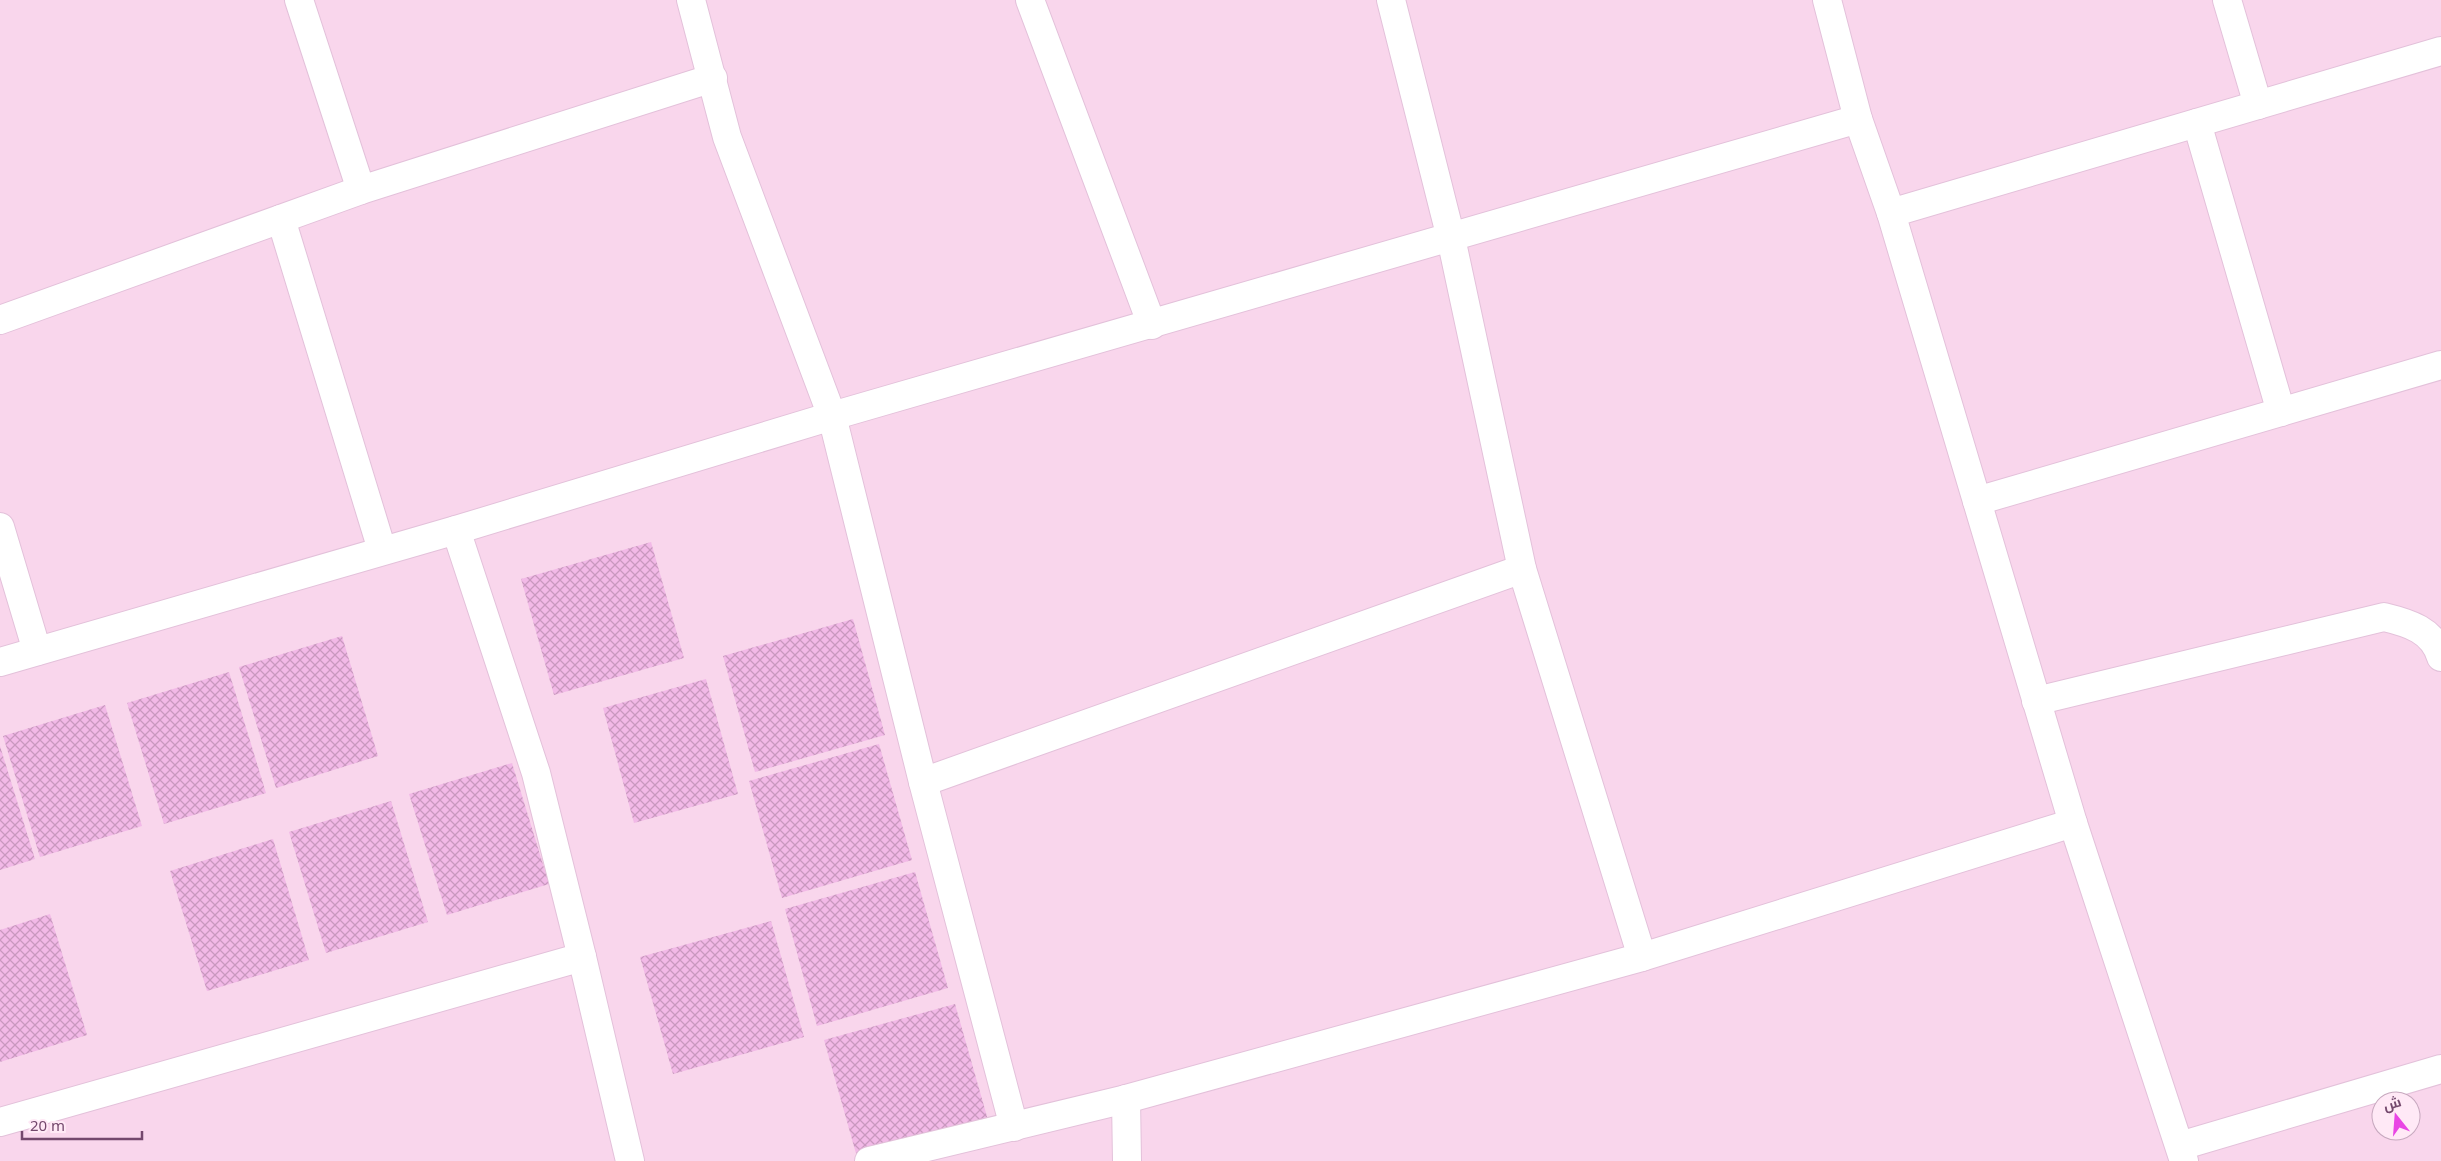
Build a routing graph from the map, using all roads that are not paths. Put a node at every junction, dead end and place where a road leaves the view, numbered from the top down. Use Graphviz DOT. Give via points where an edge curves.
graph roads {
  1 [pos="299,0"];
  2 [pos="691,0"];
  3 [pos="1030,0"];
  4 [pos="1391,0"];
  5 [pos="1827,0"];
  6 [pos="2227,0"];
  7 [pos="2441,51"];
  8 [pos="713,78"];
  9 [pos="2258,105"];
  10 [pos="1858,119"];
  11 [pos="2197,123"];
  12 [pos="361,190"];
  13 [pos="1891,212"];
  14 [pos="281,219"];
  15 [pos="1451,238"];
  16 [pos="0,320"];
  17 [pos="1152,325"];
  18 [pos="2441,365"];
  19 [pos="2281,412"];
  20 [pos="832,416"];
  21 [pos="1977,501"];
  22 [pos="0,527"];
  23 [pos="456,530"];
  24 [pos="382,550"];
  25 [pos="1522,569"];
  26 [pos="37,651"];
  27 [pos="2441,657"];
  28 [pos="0,662"];
  29 [pos="2036,701"];
  30 [pos="923,782"];
  31 [pos="2073,823"];
  32 [pos="582,957"];
  33 [pos="1642,957"];
  34 [pos="2441,1069"];
  35 [pos="1126,1099"];
  36 [pos="0,1122"];
  37 [pos="1014,1127"];
  38 [pos="2182,1154"];
  39 [pos="630,1161"];
  40 [pos="870,1161"];
  41 [pos="1127,1161"];
  1 -- 12 [label="street"];
  2 -- 8 [label="street"];
  3 -- 17 [label="street"];
  4 -- 15 [label="street"];
  5 -- 10 [label="street"];
  6 -- 9 [label="street"];
  7 -- 9 [label="street"];
  8 -- 12 [label="street"];
  8 -- 20 [label="street" via="728,137"];
  9 -- 11 [label="street"];
  10 -- 13 [label="street"];
  10 -- 15 [label="street"];
  11 -- 13 [label="street"];
  11 -- 19 [label="street"];
  12 -- 14 [label="street"];
  13 -- 21 [label="street"];
  14 -- 16 [label="street"];
  14 -- 24 [label="street"];
  15 -- 17 [label="street"];
  15 -- 25 [label="street"];
  17 -- 20 [label="street"];
  18 -- 19 [label="street"];
  19 -- 21 [label="street"];
  20 -- 23 [label="street"];
  20 -- 30 [label="street"];
  21 -- 29 [label="street"];
  22 -- 26 [label="street"];
  23 -- 24 [label="street"];
  23 -- 32 [label="street" via="536,773"];
  24 -- 26 [label="street"];
  25 -- 30 [label="street"];
  25 -- 33 [label="street"];
  26 -- 28 [label="street"];
  27 -- 29 [label="street" via="2427,633 2408,623 2384,617"];
  29 -- 31 [label="street"];
  30 -- 37 [label="street"];
  31 -- 33 [label="street"];
  31 -- 38 [label="street"];
  32 -- 36 [label="street"];
  32 -- 39 [label="street"];
  33 -- 35 [label="street"];
  34 -- 38 [label="street"];
  35 -- 37 [label="street"];
  35 -- 41 [label="street"];
  37 -- 40 [label="street"];
}
